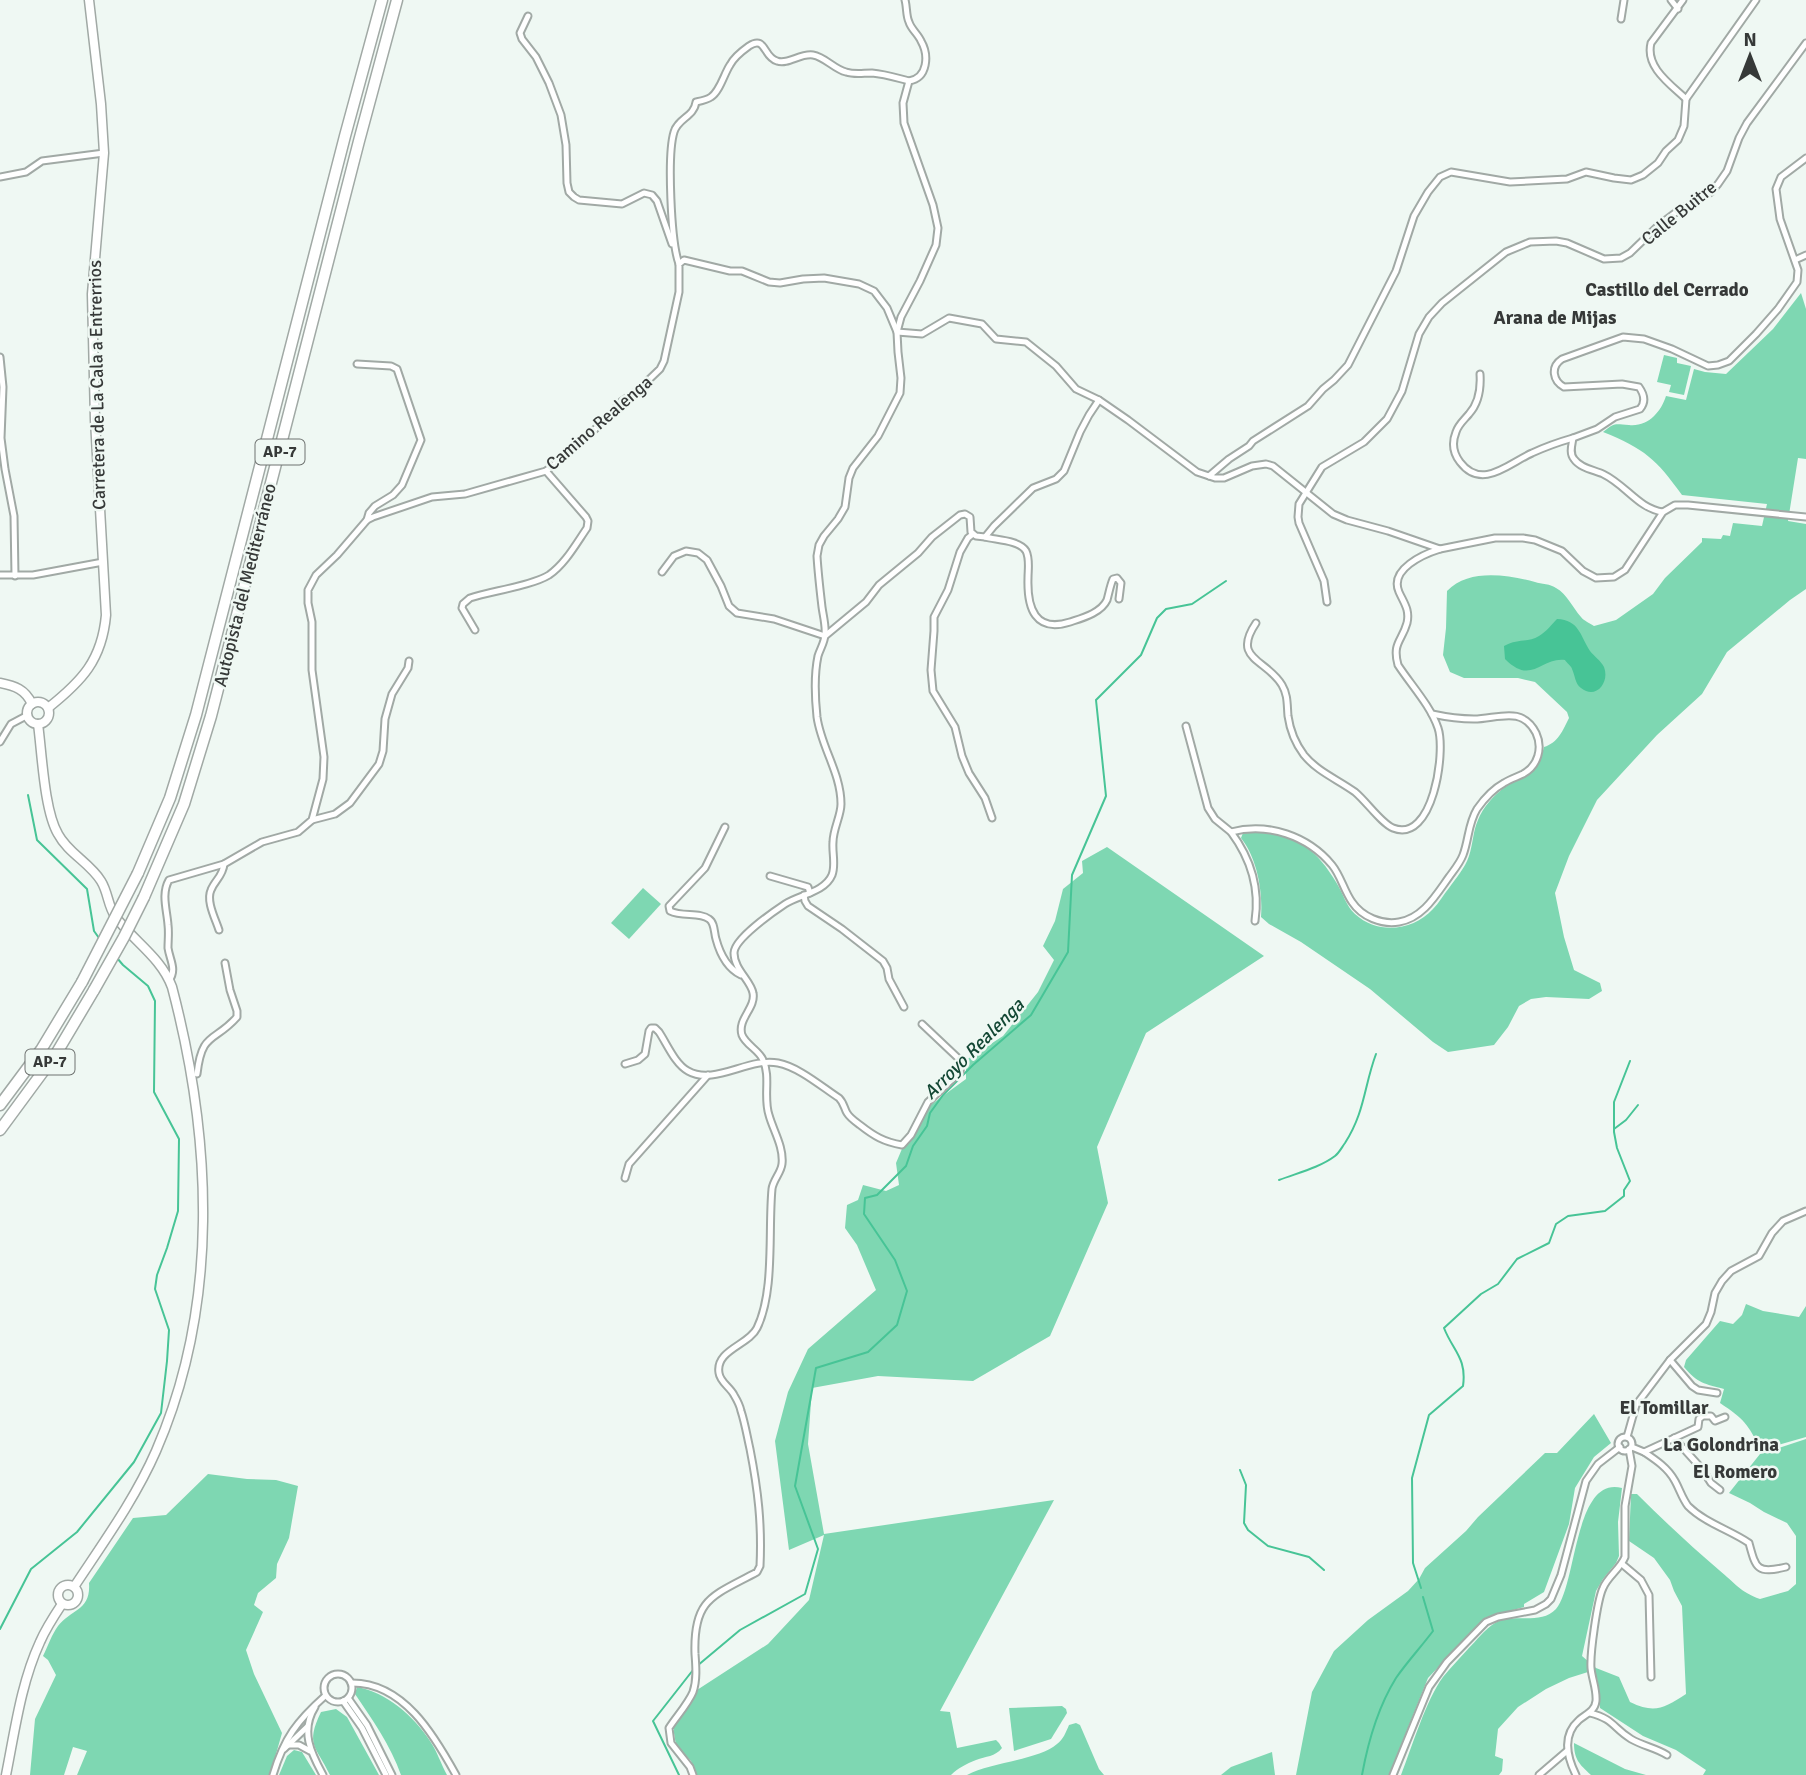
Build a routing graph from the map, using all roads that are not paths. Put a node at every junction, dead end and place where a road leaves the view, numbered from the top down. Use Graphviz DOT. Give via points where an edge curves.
graph roads {
  1 [pos="89,0"];
  2 [pos="382,0"];
  3 [pos="398,0"];
  4 [pos="905,0"];
  5 [pos="1624,0"];
  6 [pos="1671,0"];
  7 [pos="1683,0"];
  8 [pos="1756,0"];
  9 [pos="1678,9"];
  10 [pos="528,16"];
  11 [pos="1621,19"];
  12 [pos="1806,43"];
  13 [pos="909,81"];
  14 [pos="1686,99"];
  15 [pos="104,153"];
  16 [pos="1806,158"];
  17 [pos="0,177"];
  18 [pos="675,254"];
  19 [pos="1806,255"];
  20 [pos="1795,260"];
  21 [pos="679,264"];
  22 [pos="897,332"];
  23 [pos="0,357"];
  24 [pos="357,364"];
  25 [pos="1480,374"];
  26 [pos="1099,400"];
  27 [pos="1573,438"];
  28 [pos="546,471"];
  29 [pos="1209,476"];
  30 [pos="1306,493"];
  31 [pos="1663,512"];
  32 [pos="1806,517"];
  33 [pos="367,520"];
  34 [pos="973,534"];
  35 [pos="985,537"];
  36 [pos="1440,548"];
  37 [pos="103,562"];
  38 [pos="662,572"];
  39 [pos="0,575"];
  40 [pos="15,576"];
  41 [pos="1119,598"];
  42 [pos="1327,602"];
  43 [pos="1256,623"];
  44 [pos="475,630"];
  45 [pos="825,636"];
  46 [pos="410,661"];
  47 [pos="0,683"];
  48 [pos="32,704"];
  49 [pos="48,708"];
  50 [pos="1432,714"];
  51 [pos="27,715"];
  52 [pos="38,724"];
  53 [pos="1186,726"];
  54 [pos="0,742"];
  55 [pos="992,818"];
  56 [pos="312,820"];
  57 [pos="725,827"];
  58 [pos="1231,832"];
  59 [pos="224,864"];
  60 [pos="770,876"];
  61 [pos="807,894"];
  62 [pos="1255,921"];
  63 [pos="219,930"];
  64 [pos="225,963"];
  65 [pos="743,977"];
  66 [pos="169,981"];
  67 [pos="904,1007"];
  68 [pos="922,1024"];
  69 [pos="764,1062"];
  70 [pos="625,1063"];
  71 [pos="197,1074"];
  72 [pos="708,1075"];
  73 [pos="0,1105"];
  74 [pos="0,1130"];
  75 [pos="625,1178"];
  76 [pos="1806,1211"];
  77 [pos="1670,1360"];
  78 [pos="1717,1393"];
  79 [pos="1725,1417"];
  80 [pos="1627,1437"];
  81 [pos="1674,1438"];
  82 [pos="1620,1447"];
  83 [pos="1630,1448"];
  84 [pos="1644,1452"];
  85 [pos="1720,1490"];
  86 [pos="1622,1564"];
  87 [pos="1786,1567"];
  88 [pos="74,1587"];
  89 [pos="62,1604"];
  90 [pos="1651,1676"];
  91 [pos="351,1683"];
  92 [pos="325,1696"];
  93 [pos="346,1700"];
  94 [pos="318,1702"];
  95 [pos="1590,1713"];
  96 [pos="308,1726"];
  97 [pos="289,1745"];
  98 [pos="282,1751"];
  99 [pos="310,1751"];
  100 [pos="1567,1751"];
  101 [pos="1667,1755"];
  102 [pos="6,1775"];
  103 [pos="274,1775"];
  104 [pos="323,1775"];
  105 [pos="386,1775"];
  106 [pos="392,1775"];
  107 [pos="456,1775"];
  108 [pos="693,1775"];
  109 [pos="1393,1775"];
  110 [pos="1539,1775"];
  111 [pos="1576,1775"];
  1 -- 15 [label="street, Carretera de La Cala a Entrerrios"];
  2 -- 73 [label="highway, Autopista del Mediterráneo / AP-7, bridge" via="196,715 170,798 82,982"];
  3 -- 74 [label="highway, Autopista del Mediterráneo / AP-7, bridge" via="184,804 124,937 56,1054"];
  4 -- 13 [label="street" via="908,21 923,42 926,67 921,76"];
  5 -- 11 [label="street"];
  6 -- 9 [label="street"];
  7 -- 9 [label="street"];
  8 -- 14 [label="street"];
  9 -- 14 [label="street" via="1650,50 1653,66"];
  10 -- 18 [label="street" via="520,33 549,83 561,115 569,192 579,200 622,204 645,193 652,195"];
  12 -- 30 [label="street, Calle Buitre" via="1747,123 1718,184 1666,219 1630,253 1604,259 1567,243 1530,242 1506,252 1442,303 1419,334 1402,391 1387,419 1364,442 1322,467"];
  13 -- 18 [label="street" via="881,74 850,74 816,55 782,62 768,56 763,45 751,44 731,62 715,94 696,102 674,131"];
  13 -- 22 [label="street" via="904,123 938,228 936,246"];
  14 -- 29 [label="street" via="1678,140 1658,163 1631,180 1586,172 1567,179 1510,182 1451,172 1440,177 1414,216 1396,271 1348,365 1308,406 1253,440"];
  15 -- 17 [label="street" via="42,161 26,172"];
  15 -- 37 [label="street, Carretera de La Cala a Entrerrios" via="92,295"];
  16 -- 20 [label="street" via="1781,177 1776,189 1780,219"];
  18 -- 21 [label="street"];
  19 -- 20 [label="street"];
  20 -- 27 [label="street" via="1798,275 1794,288 1724,364 1708,366 1672,349 1623,337 1558,362 1554,376 1564,387 1633,385 1644,396 1640,409"];
  21 -- 22 [label="street" via="684,260 742,271 769,282 824,278 859,284 874,291"];
  21 -- 28 [label="street, Camino Realenga" via="679,292 660,369"];
  22 -- 26 [label="street" via="922,334 949,318 982,324 996,339 1026,342 1076,389"];
  22 -- 45 [label="street" via="900,393 878,436 853,468 845,508 819,545"];
  23 -- 40 [label="street" via="1,438 14,516"];
  24 -- 33 [label="street" via="397,369 421,440 402,485 375,506"];
  25 -- 27 [label="street" via="1479,397 1453,441 1456,456 1468,470 1492,474 1532,452"];
  26 -- 29 [label="street" via="1197,472"];
  26 -- 35 [label="street" via="1064,471 1056,480 1034,488"];
  27 -- 31 [label="street" via="1571,451 1576,462 1613,479 1647,508"];
  28 -- 33 [label="street, Camino Realenga" via="465,494 432,497"];
  28 -- 44 [label="street" via="586,517 587,528 548,575 463,604"];
  29 -- 30 [label="street" via="1224,478 1266,464"];
  30 -- 36 [label="street" via="1347,520"];
  30 -- 42 [label="street, Calle Buitre" via="1298,517 1324,581"];
  31 -- 32 [label="street" via="1681,504"];
  31 -- 36 [label="street" via="1625,570 1614,577 1590,576 1562,551 1523,538"];
  33 -- 56 [label="street, Camino Realenga" via="316,575 308,590 324,768"];
  34 -- 35 [label="street"];
  34 -- 45 [label="street" via="970,516 960,515"];
  34 -- 55 [label="street" via="960,552 934,617 931,670 933,691 956,726 965,765"];
  35 -- 41 [label="street" via="1023,547 1029,601 1040,621 1063,624 1095,612 1106,603 1117,578"];
  36 -- 50 [label="street" via="1414,560 1397,580 1408,612 1397,643 1398,665"];
  37 -- 40 [label="street"];
  37 -- 49 [label="street, Carretera de La Cala a Entrerrios" via="106,615 99,650 81,679"];
  38 -- 45 [label="street" via="674,556 698,553 707,560 729,606 737,613"];
  39 -- 40 [label="street"];
  43 -- 50 [label="street" via="1247,638 1249,653 1282,684 1292,732 1302,752 1319,771 1352,790 1394,829 1417,825 1429,802 1441,757"];
  45 -- 61 [label="street" via="816,675 817,720 841,805 832,875 826,884"];
  46 -- 56 [label="street" via="392,694 383,751 375,771 350,803 335,814"];
  47 -- 48 [label="street" via="22,690"];
  48 -- 49 [label="street" via="40,702"];
  48 -- 51 [label="street"];
  49 -- 52 [label="street" via="47,719"];
  50 -- 58 [label="street" via="1464,719 1518,716 1535,730 1539,751 1531,768 1503,783 1482,802 1460,862 1429,905 1414,917 1390,923 1364,914 1332,866 1301,839 1271,830"];
  51 -- 52 [label="street"];
  51 -- 54 [label="street" via="11,724"];
  52 -- 66 [label="street" via="49,809 58,836 102,881 114,914 158,962"];
  53 -- 58 [label="street" via="1208,808"];
  56 -- 59 [label="street" via="298,832 262,842"];
  57 -- 65 [label="street" via="705,867 669,906 678,915 709,919 725,962"];
  58 -- 62 [label="street" via="1252,872"];
  59 -- 63 [label="street" via="209,893"];
  59 -- 66 [label="street" via="166,884 168,945 174,970"];
  60 -- 61 [label="street" via="808,887"];
  61 -- 65 [label="street" via="769,915 736,944 733,954"];
  61 -- 67 [label="street" via="808,906 883,961"];
  64 -- 71 [label="street" via="237,1017 203,1044"];
  65 -- 69 [label="street" via="754,991 741,1026 743,1037"];
  66 -- 88 [label="street" via="178,1009 201,1148 201,1274 190,1346 156,1451 138,1488"];
  68 -- 69 [label="street" via="958,1058 960,1072 928,1102 902,1145 875,1138 846,1112 839,1098 791,1067"];
  69 -- 72 [label="street"];
  69 -- 108 [label="street" via="768,1114 782,1154 773,1185 767,1290 756,1332 725,1355 718,1370 734,1394 744,1424 761,1516 760,1566 701,1610 694,1634 692,1693 669,1728 671,1743"];
  70 -- 72 [label="street" via="643,1057 649,1031 655,1028 681,1065 689,1072"];
  72 -- 75 [label="street" via="629,1164"];
  76 -- 77 [label="street" via="1783,1221 1759,1256 1731,1271 1715,1293 1709,1318"];
  77 -- 78 [label="street" via="1692,1387"];
  77 -- 80 [label="street" via="1636,1405"];
  79 -- 81 [label="street" via="1715,1421 1703,1416 1698,1427"];
  80 -- 82 [label="street" via="1621,1439"];
  80 -- 83 [label="street" via="1632,1441"];
  81 -- 84 [label="street"];
  81 -- 85 [label="street"];
  82 -- 83 [label="street"];
  82 -- 109 [label="street" via="1598,1464 1586,1481 1551,1599 1535,1611 1492,1619 1447,1662 1425,1694"];
  83 -- 84 [label="street"];
  83 -- 86 [label="street"];
  84 -- 87 [label="street" via="1670,1473 1690,1508 1749,1543 1757,1566 1769,1570"];
  86 -- 90 [label="street" via="1641,1580 1648,1595"];
  86 -- 95 [label="street" via="1601,1593 1591,1662 1596,1699"];
  88 -- 89 [label="street" via="75,1602"];
  88 -- 89 [label="street" via="59,1590"];
  89 -- 102 [label="street" via="31,1662"];
  91 -- 92 [label="street" via="341,1674 331,1675 323,1686"];
  91 -- 93 [label="street" via="352,1693"];
  91 -- 107 [label="street" via="390,1693 409,1707 439,1744"];
  92 -- 93 [label="street" via="332,1702"];
  92 -- 94 [label="street"];
  93 -- 105 [label="street"];
  93 -- 106 [label="street" via="367,1725"];
  94 -- 96 [label="street"];
  94 -- 98 [label="street" via="304,1714"];
  95 -- 100 [label="street" via="1573,1728"];
  95 -- 101 [label="street"];
  96 -- 97 [label="street"];
  96 -- 99 [label="street"];
  97 -- 98 [label="street"];
  97 -- 99 [label="street"];
  98 -- 103 [label="street"];
  99 -- 104 [label="street"];
  100 -- 110 [label="street"];
  100 -- 111 [label="street"];
}
